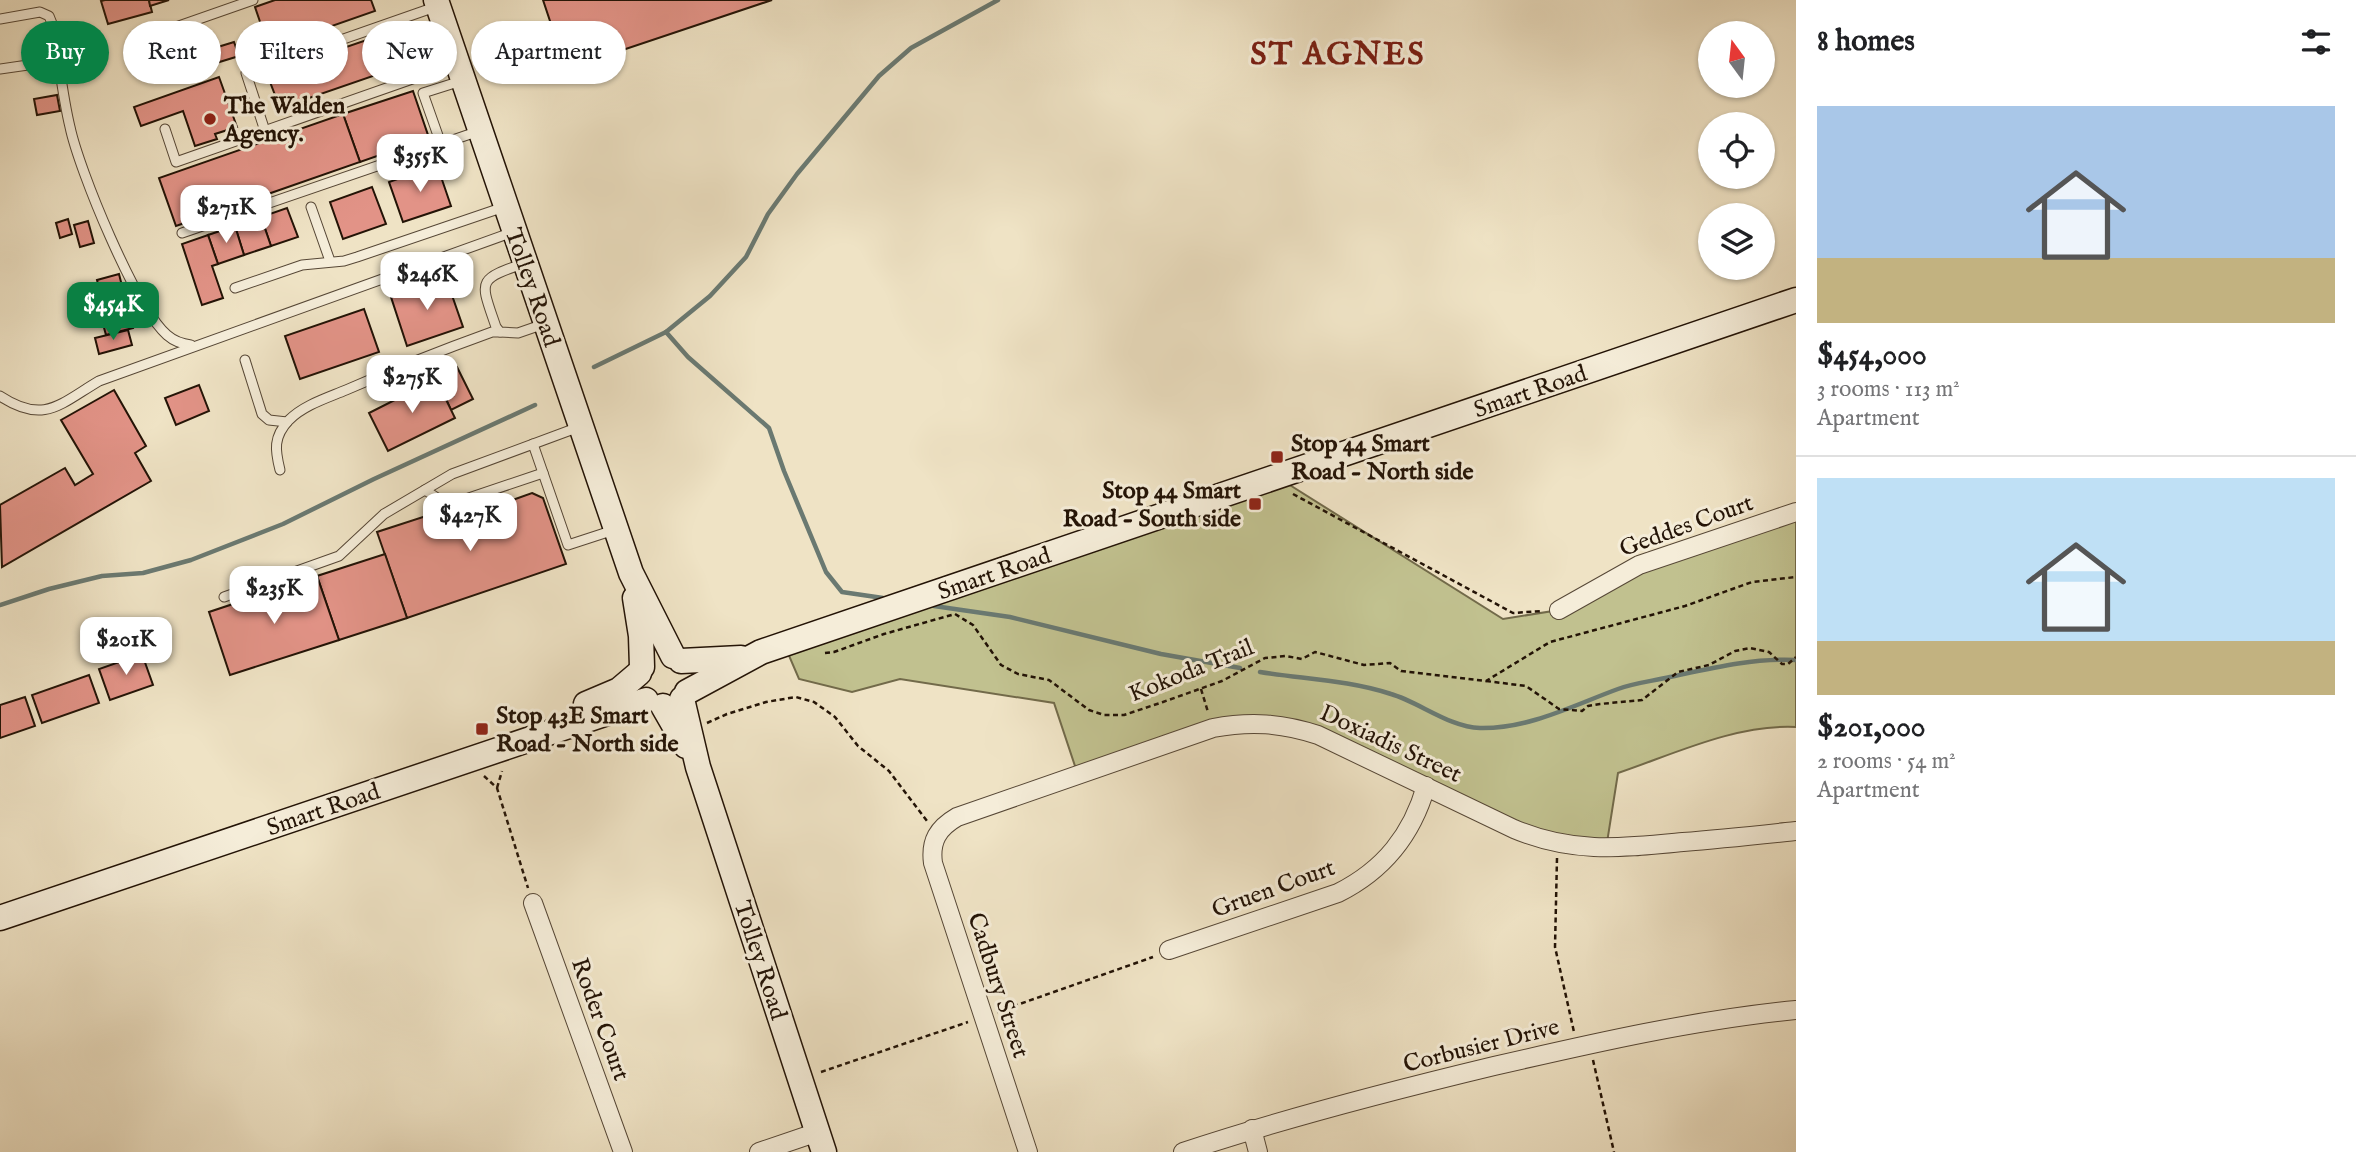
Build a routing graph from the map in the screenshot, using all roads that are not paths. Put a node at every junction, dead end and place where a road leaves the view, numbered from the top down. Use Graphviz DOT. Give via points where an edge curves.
graph roads {
  1 [pos="253,0"];
  2 [pos="437,3"];
  3 [pos="0,19"];
  4 [pos="193,21"];
  5 [pos="21,66"];
  6 [pos="0,69"];
  7 [pos="460,72"];
  8 [pos="164,129"];
  9 [pos="265,131"];
  10 [pos="480,131"];
  11 [pos="440,144"];
  12 [pos="506,206"];
  13 [pos="311,207"];
  14 [pos="514,232"];
  15 [pos="182,233"];
  16 [pos="330,261"];
  17 [pos="525,263"];
  18 [pos="235,288"];
  19 [pos="1796,300"];
  20 [pos="545,323"];
  21 [pos="500,332"];
  22 [pos="193,345"];
  23 [pos="245,360"];
  24 [pos="0,396"];
  25 [pos="287,422"];
  26 [pos="581,426"];
  27 [pos="533,444"];
  28 [pos="280,470"];
  29 [pos="543,473"];
  30 [pos="425,490"];
  31 [pos="1796,512"];
  32 [pos="616,530"];
  33 [pos="631,573"];
  34 [pos="224,597"];
  35 [pos="1559,610"];
  36 [pos="748,657"];
  37 [pos="677,659"];
  38 [pos="640,670"];
  39 [pos="669,700"];
  40 [pos="1426,786"];
  41 [pos="1796,831"];
  42 [pos="936,834"];
  43 [pos="533,903"];
  44 [pos="0,906"];
  45 [pos="0,918"];
  46 [pos="1169,950"];
  47 [pos="1796,1010"];
  48 [pos="1252,1129"];
  49 [pos="821,1142"];
  50 [pos="623,1152"];
  51 [pos="759,1152"];
  52 [pos="1028,1152"];
  53 [pos="1183,1152"];
  54 [pos="1258,1152"];
  1 -- 4 [label="lane"];
  2 -- 7 [label="main road, Tolley Road"];
  2 -- 9 [label="lane" via="246,73"];
  3 -- 22 [label="lane" via="40,12 49,16 76,150 116,248 143,302 166,334 180,344"];
  5 -- 6 [label="lane"];
  7 -- 9 [label="lane"];
  7 -- 10 [label="main road, Tolley Road"];
  7 -- 11 [label="lane" via="424,93"];
  8 -- 9 [label="lane" via="176,162"];
  10 -- 11 [label="lane"];
  10 -- 12 [label="main road, Tolley Road"];
  11 -- 15 [label="lane"];
  12 -- 14 [label="main road, Tolley Road"];
  12 -- 16 [label="lane" via="357,257"];
  13 -- 16 [label="lane"];
  14 -- 17 [label="main road, Tolley Road"];
  14 -- 22 [label="lane"];
  16 -- 18 [label="lane" via="302,265"];
  17 -- 20 [label="main road, Tolley Road"];
  17 -- 21 [label="lane" via="495,273 485,284"];
  19 -- 36 [label="main road, Smart Road"];
  20 -- 21 [label="lane" via="518,332"];
  20 -- 26 [label="main road, Tolley Road"];
  21 -- 25 [label="lane" via="411,362 308,406"];
  22 -- 24 [label="lane" via="99,380 49,410 16,407"];
  23 -- 25 [label="lane" via="262,414 269,420"];
  25 -- 28 [label="lane" via="274,448"];
  26 -- 27 [label="lane"];
  26 -- 32 [label="main road, Tolley Road"];
  27 -- 29 [label="lane"];
  27 -- 30 [label="lane" via="452,474"];
  29 -- 30 [label="lane" via="448,505"];
  29 -- 32 [label="lane" via="568,545"];
  30 -- 34 [label="lane" via="384,514 339,556"];
  31 -- 35 [label="street, Geddes Court" via="1639,565"];
  32 -- 33 [label="main road, Tolley Road"];
  33 -- 37 [label="main road, Tolley Road"];
  33 -- 38 [label="main road, Tolley Road" via="641,636"];
  36 -- 37 [label="main road, Smart Road"];
  36 -- 39 [label="main road, Smart Road"];
  37 -- 38 [label="main road" via="655,656"];
  37 -- 39 [label="main road" via="687,668 690,684"];
  38 -- 39 [label="main road" via="638,684"];
  38 -- 44 [label="main road, Smart Road" via="619,690 596,701"];
  39 -- 45 [label="main road, Smart Road"];
  39 -- 49 [label="main road, Tolley Road" via="698,768"];
  40 -- 41 [label="street, Doxiadis Street" via="1532,837 1584,848"];
  40 -- 42 [label="street, Doxiadis Street" via="1318,734 1252,723 1213,728 957,817"];
  40 -- 46 [label="street, Gruen Court" via="1403,839 1382,864 1352,886"];
  42 -- 52 [label="street, Cadbury Street" via="933,863"];
  43 -- 50 [label="street, Roder Court"];
  47 -- 48 [label="street, Corbusier Drive" via="1583,1045"];
  48 -- 53 [label="street, Corbusier Drive"];
  48 -- 54 [label="street"];
  49 -- 51 [label="street"];
}
